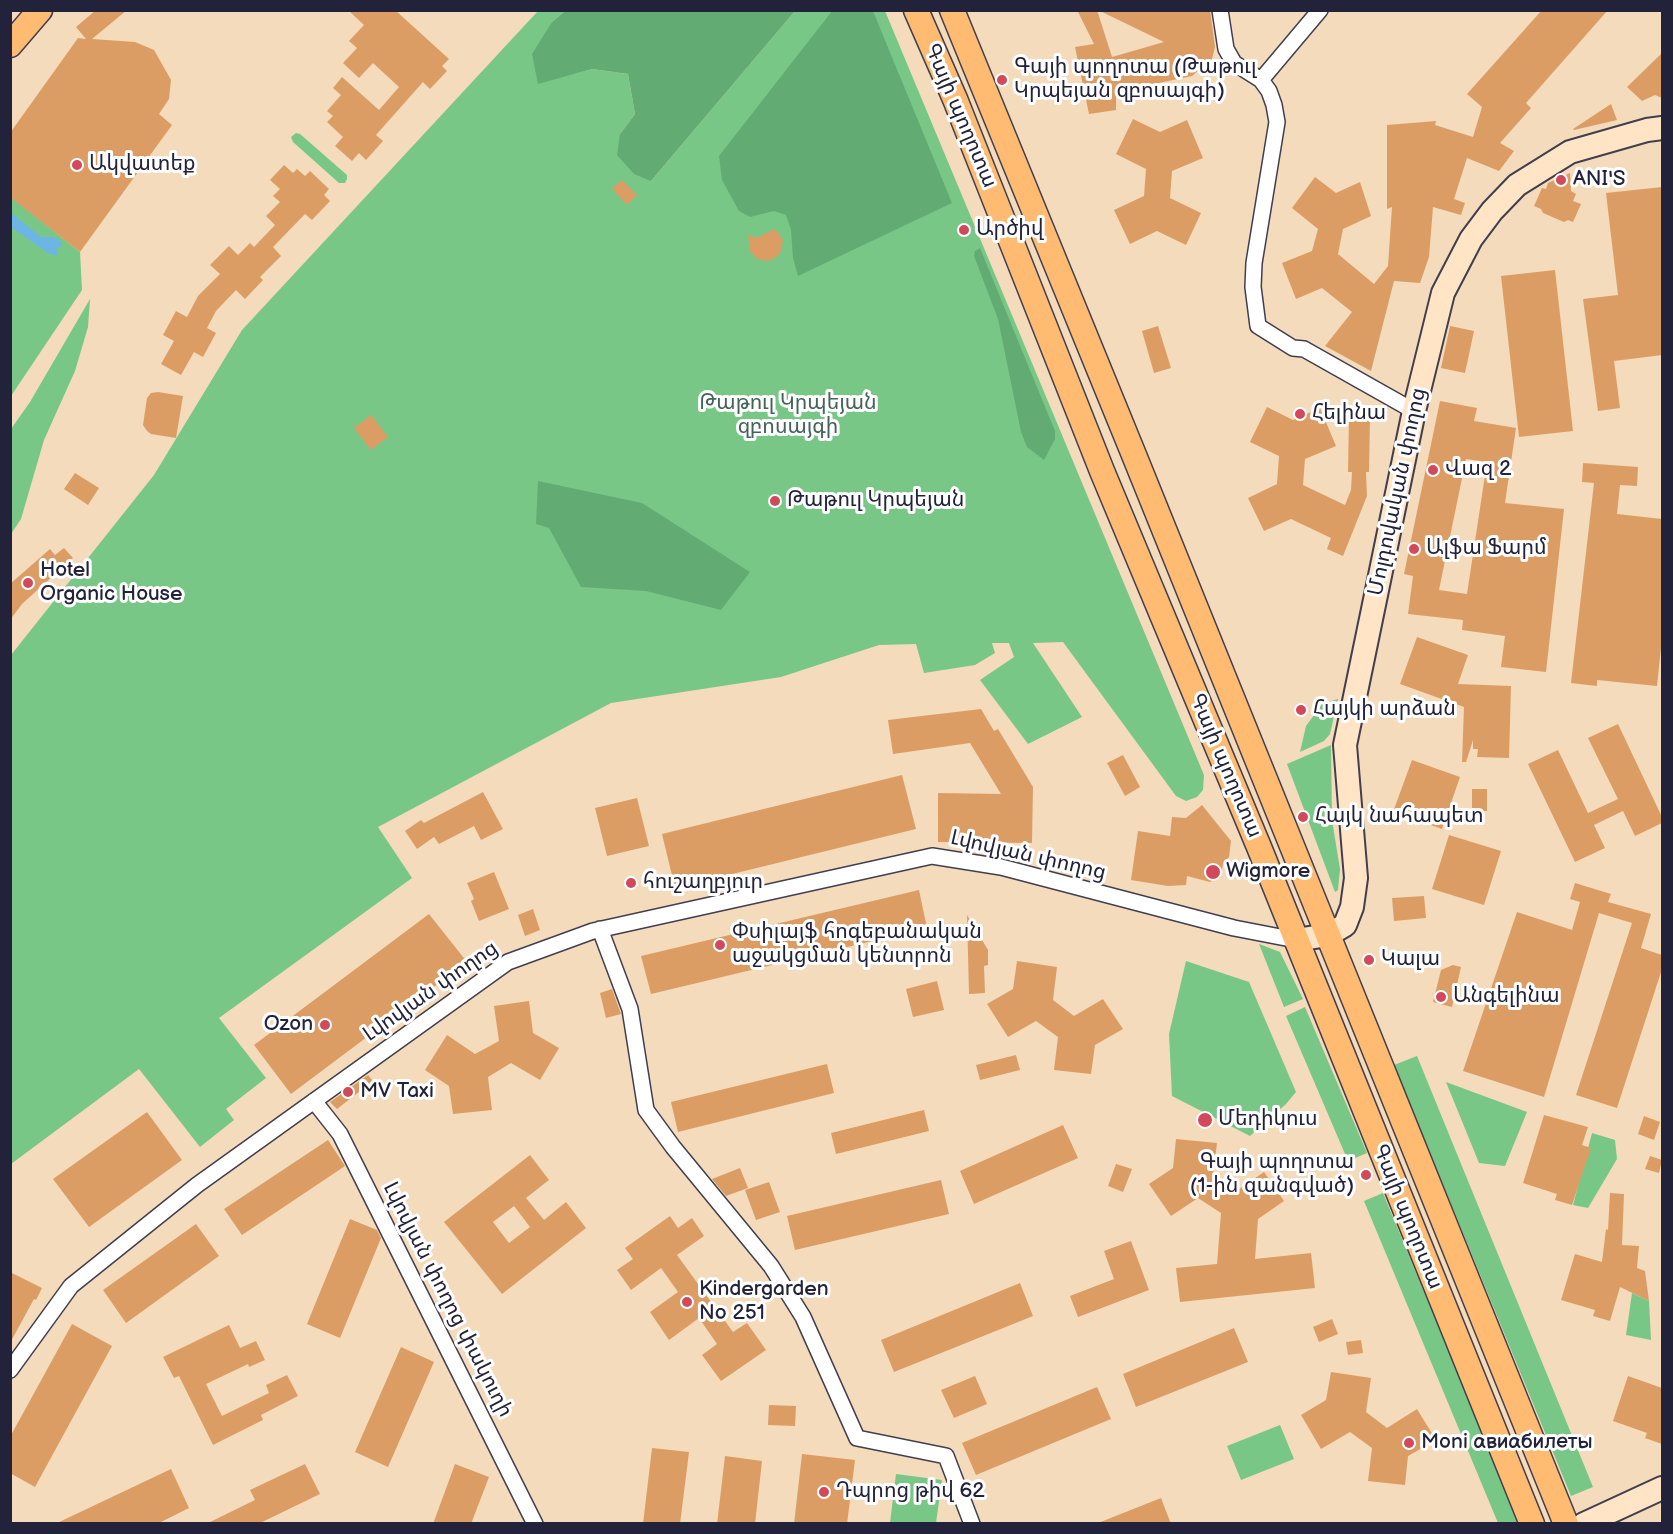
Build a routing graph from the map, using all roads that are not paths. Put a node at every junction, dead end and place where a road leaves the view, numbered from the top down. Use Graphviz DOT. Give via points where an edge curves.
graph roads {
  1 [pos="40,10"];
  2 [pos="916,10"];
  3 [pos="952,10"];
  4 [pos="1220,10"];
  5 [pos="1320,10"];
  6 [pos="10,45"];
  7 [pos="1261,80"];
  8 [pos="1662,128"];
  9 [pos="1414,411"];
  10 [pos="600,929"];
  11 [pos="1328,935"];
  12 [pos="1296,940"];
  13 [pos="314,1101"];
  14 [pos="10,1370"];
  15 [pos="1662,1488"];
  16 [pos="535,1524"];
  17 [pos="972,1524"];
  18 [pos="1532,1524"];
  19 [pos="1566,1524"];
  20 [pos="1584,1524"];
  1 -- 6 [label="main road"];
  2 -- 12 [label="main road, Գայի պողոտա"];
  3 -- 11 [label="main road, Գայի պողոտա"];
  4 -- 7 [label="street" via="1226,49 1234,63"];
  5 -- 7 [label="street"];
  7 -- 9 [label="street" via="1269,91 1277,122 1254,263 1258,326"];
  8 -- 9 [label="street, Մոլդովական փողոց" via="1570,152 1517,185 1492,211 1471,239 1443,293"];
  9 -- 11 [label="street, Մոլդովական փողոց" via="1345,745 1356,878 1352,907 1345,925"];
  10 -- 12 [label="street, Լվովյան փողոց" via="932,856 1001,867 1234,928"];
  10 -- 13 [label="street, Լվովյան փողոց" via="508,962"];
  10 -- 17 [label="street" via="630,1009 646,1110 771,1266 803,1317 857,1438 946,1456"];
  11 -- 12 [label="street"];
  11 -- 19 [label="main road, Գայի պողոտա"];
  12 -- 18 [label="main road, Գայի պողոտա"];
  13 -- 14 [label="street, Լվովյան փողոց" via="197,1185 71,1286"];
  13 -- 16 [label="street, Լվովյան փողոց փակուղի" via="340,1134"];
  15 -- 20 [label="street"];
}
